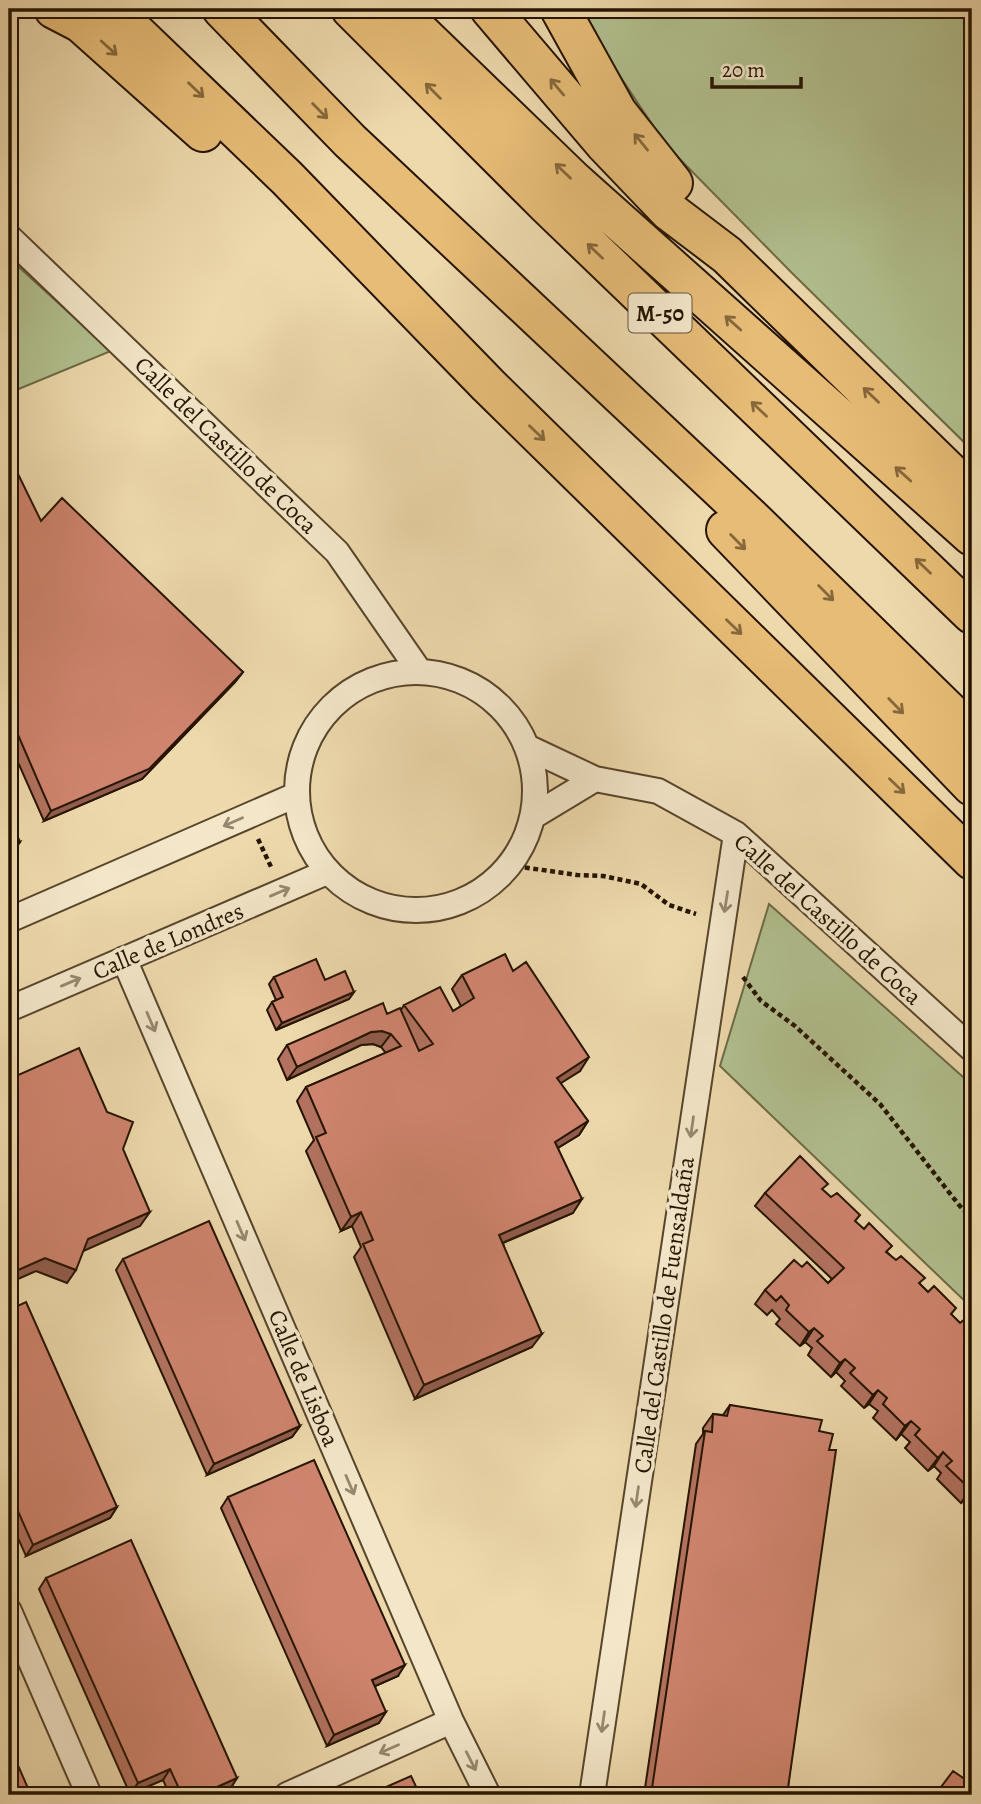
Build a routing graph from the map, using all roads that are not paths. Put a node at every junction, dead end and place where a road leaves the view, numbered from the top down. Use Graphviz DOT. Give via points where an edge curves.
graph roads {
  1 [pos="54,9"];
  2 [pos="111,9"];
  3 [pos="222,9"];
  4 [pos="351,9"];
  5 [pos="396,9"];
  6 [pos="490,9"];
  7 [pos="560,9"];
  8 [pos="350,141"];
  9 [pos="9,237"];
  10 [pos="727,255"];
  11 [pos="488,385"];
  12 [pos="972,494"];
  13 [pos="972,536"];
  14 [pos="972,614"];
  15 [pos="421,672"];
  16 [pos="972,734"];
  17 [pos="527,747"];
  18 [pos="594,779"];
  19 [pos="972,786"];
  20 [pos="296,795"];
  21 [pos="533,817"];
  22 [pos="736,834"];
  23 [pos="972,860"];
  24 [pos="327,872"];
  25 [pos="9,920"];
  26 [pos="124,960"];
  27 [pos="9,1009"];
  28 [pos="972,1049"];
  29 [pos="9,1611"];
  30 [pos="451,1721"];
  31 [pos="89,1795"];
  32 [pos="287,1795"];
  33 [pos="488,1795"];
  34 [pos="593,1795"];
  1 -- 11 [label="highway, one-way" via="81,23"];
  2 -- 11 [label="highway, one-way" via="287,178"];
  3 -- 8 [label="highway, one-way"];
  14 -- 4 [label="highway, M-50, one-way" via="547,205"];
  13 -- 5 [label="highway, one-way" via="574,181"];
  10 -- 6 [label="highway, one-way" via="670,211 604,144"];
  10 -- 7 [label="highway, one-way" via="617,113"];
  8 -- 16 [label="highway, one-way" via="751,518"];
  8 -- 19 [label="highway, one-way" via="476,285 737,541"];
  9 -- 15 [label="street, Calle del Castillo de Coca" via="337,552"];
  12 -- 10 [label="highway, one-way"];
  11 -- 23 [label="highway, one-way"];
  15 -- 17 [label="street" via="454,678 485,693 510,717"];
  15 -- 20 [label="street" via="382,677 347,694 319,721 301,756"];
  17 -- 18 [label="street, Calle del Castillo de Coca"];
  17 -- 21 [label="street" via="535,782"];
  18 -- 21 [label="street"];
  18 -- 22 [label="street, Calle del Castillo de Coca" via="658,791"];
  20 -- 24 [label="street" via="304,836"];
  20 -- 25 [label="street, one-way"];
  21 -- 24 [label="street" via="516,857 486,888 446,907 403,910 362,898"];
  22 -- 28 [label="street, Calle del Castillo de Coca"];
  22 -- 34 [label="street, Calle del Castillo de Fuensaldaña, one-way"];
  26 -- 24 [label="street, Calle de Londres, one-way"];
  27 -- 26 [label="street, Calle de Londres, one-way"];
  26 -- 30 [label="street, Calle de Lisboa, one-way"];
  29 -- 31 [label="street"];
  30 -- 32 [label="street, one-way"];
  30 -- 33 [label="street, Calle de Lisboa, one-way"];
}
